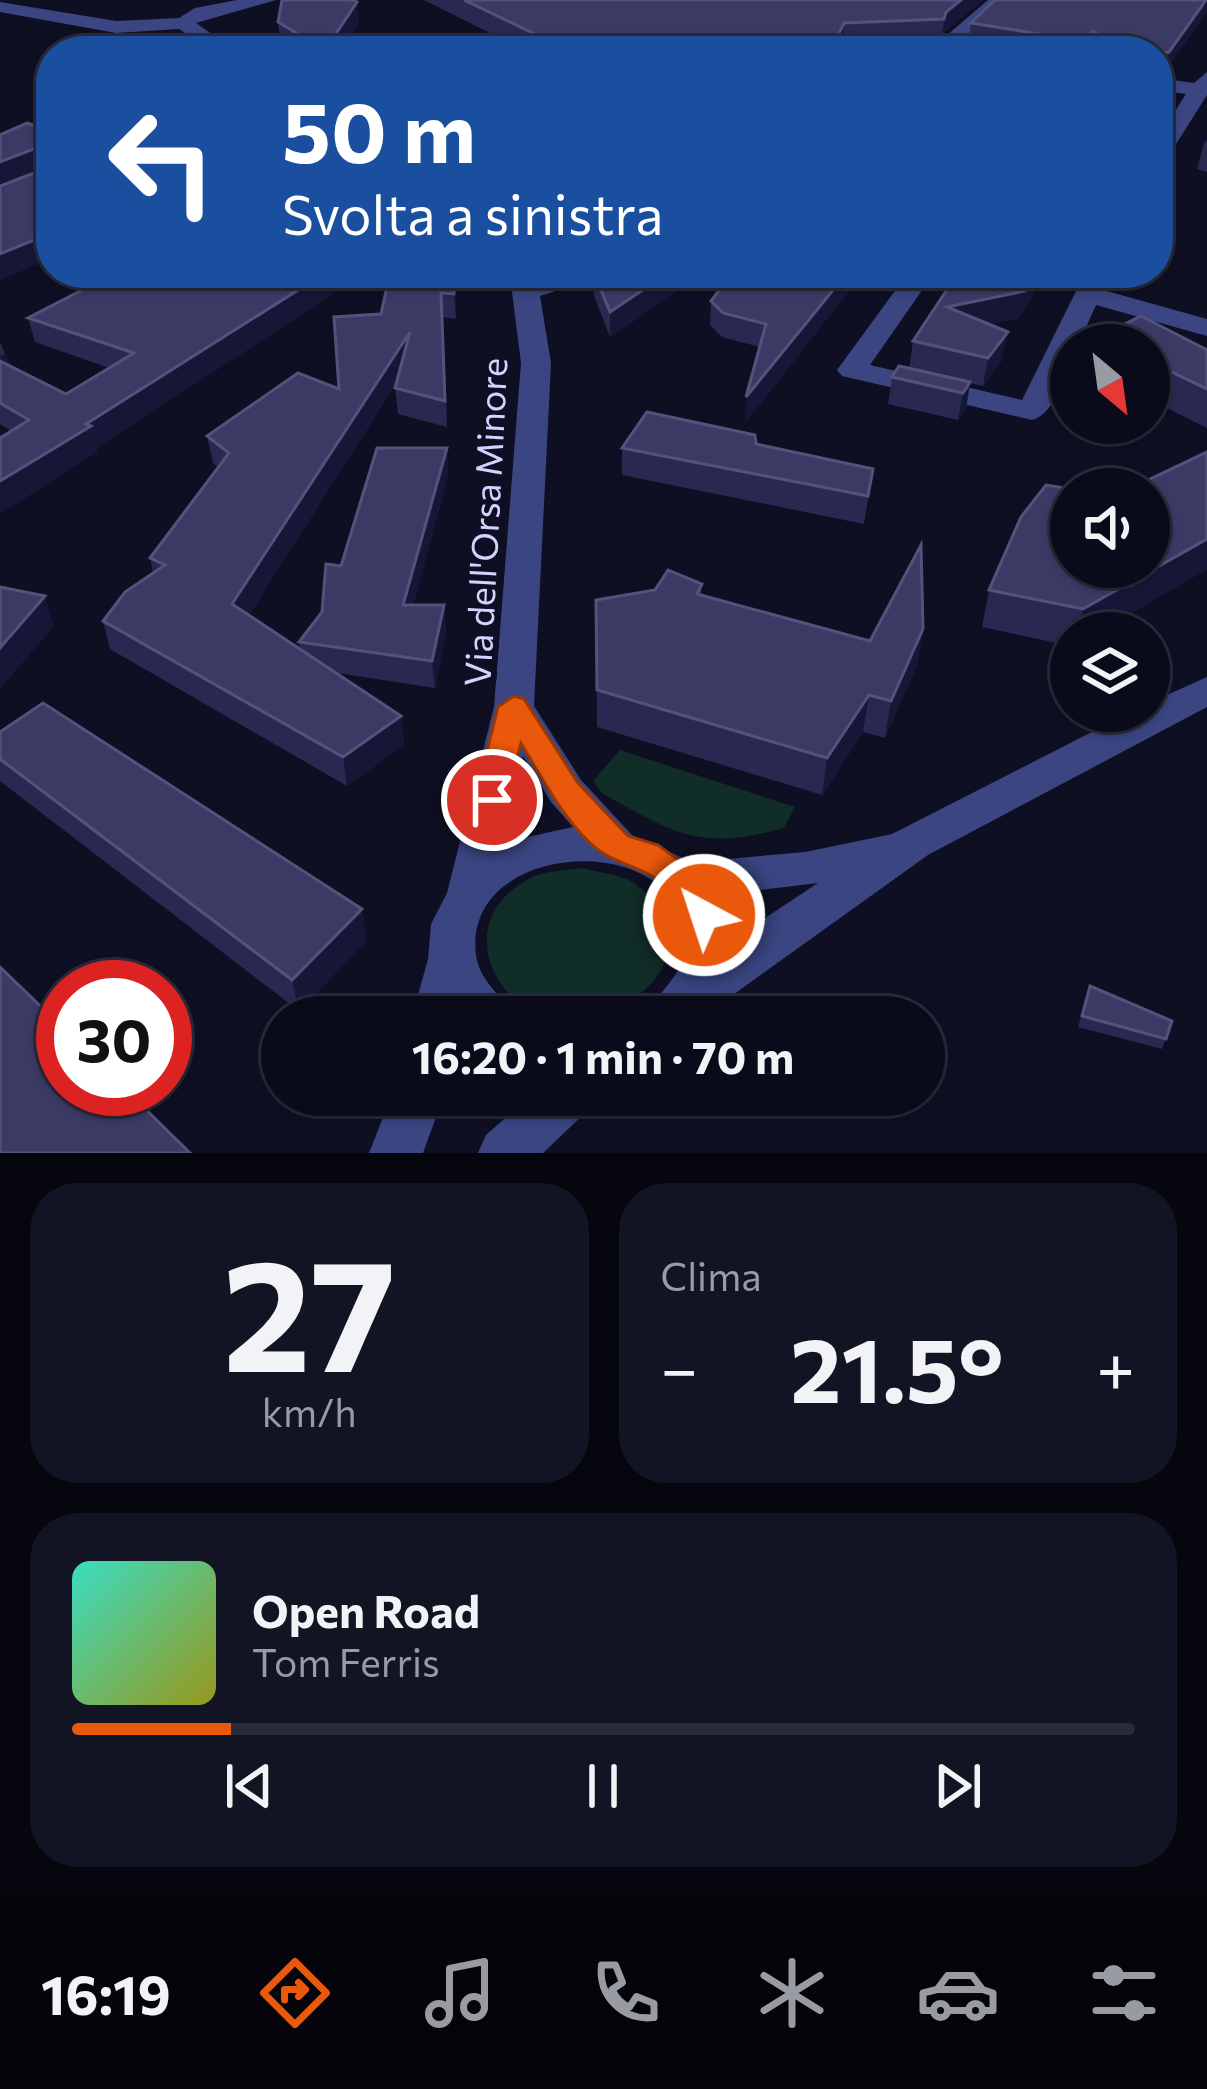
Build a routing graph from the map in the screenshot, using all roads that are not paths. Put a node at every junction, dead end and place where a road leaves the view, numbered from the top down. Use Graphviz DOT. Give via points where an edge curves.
graph roads {
  1 [pos="267,0"];
  2 [pos="999,0"];
  3 [pos="0,7"];
  4 [pos="184,11"];
  5 [pos="210,36"];
  6 [pos="958,36"];
  7 [pos="1173,84"];
  8 [pos="1204,84"];
  9 [pos="1173,132"];
  10 [pos="521,288"];
  11 [pos="910,288"];
  12 [pos="1091,288"];
  13 [pos="1103,288"];
  14 [pos="1207,328"];
  15 [pos="1207,690"];
  16 [pos="514,707"];
  17 [pos="912,843"];
  18 [pos="616,845"];
  19 [pos="682,881"];
  20 [pos="470,893"];
  21 [pos="452,959"];
  22 [pos="442,996"];
  23 [pos="471,996"];
  24 [pos="686,996"];
  25 [pos="693,996"];
  26 [pos="410,1116"];
  27 [pos="545,1116"];
  28 [pos="395,1153"];
  29 [pos="505,1153"];
  1 -- 4 [label="street"];
  2 -- 6 [label="street"];
  3 -- 4 [label="street" via="104,27"];
  4 -- 5 [label="street"];
  7 -- 8 [label="street"];
  8 -- 9 [label="street"];
  10 -- 16 [label="street, Via dell'Orsa Minore" via="536,363"];
  11 -- 12 [label="street" via="852,370 1033,411"];
  13 -- 14 [label="street"];
  15 -- 17 [label="street"];
  16 -- 18 [label="street" via="566,791"];
  16 -- 20 [label="street, Via dell'Orsa Minore"];
  17 -- 19 [label="street" via="805,869"];
  17 -- 25 [label="street"];
  18 -- 19 [label="street" via="646,854"];
  18 -- 20 [label="street" via="572,841 520,854"];
  19 -- 24 [label="street" via="704,915 709,946"];
  20 -- 21 [label="street, Via dell'Orsa Minore" via="454,924"];
  21 -- 22 [label="street, Via dell'Orsa Minore"];
  21 -- 23 [label="street"];
  26 -- 28 [label="street"];
  27 -- 29 [label="street"];
}
